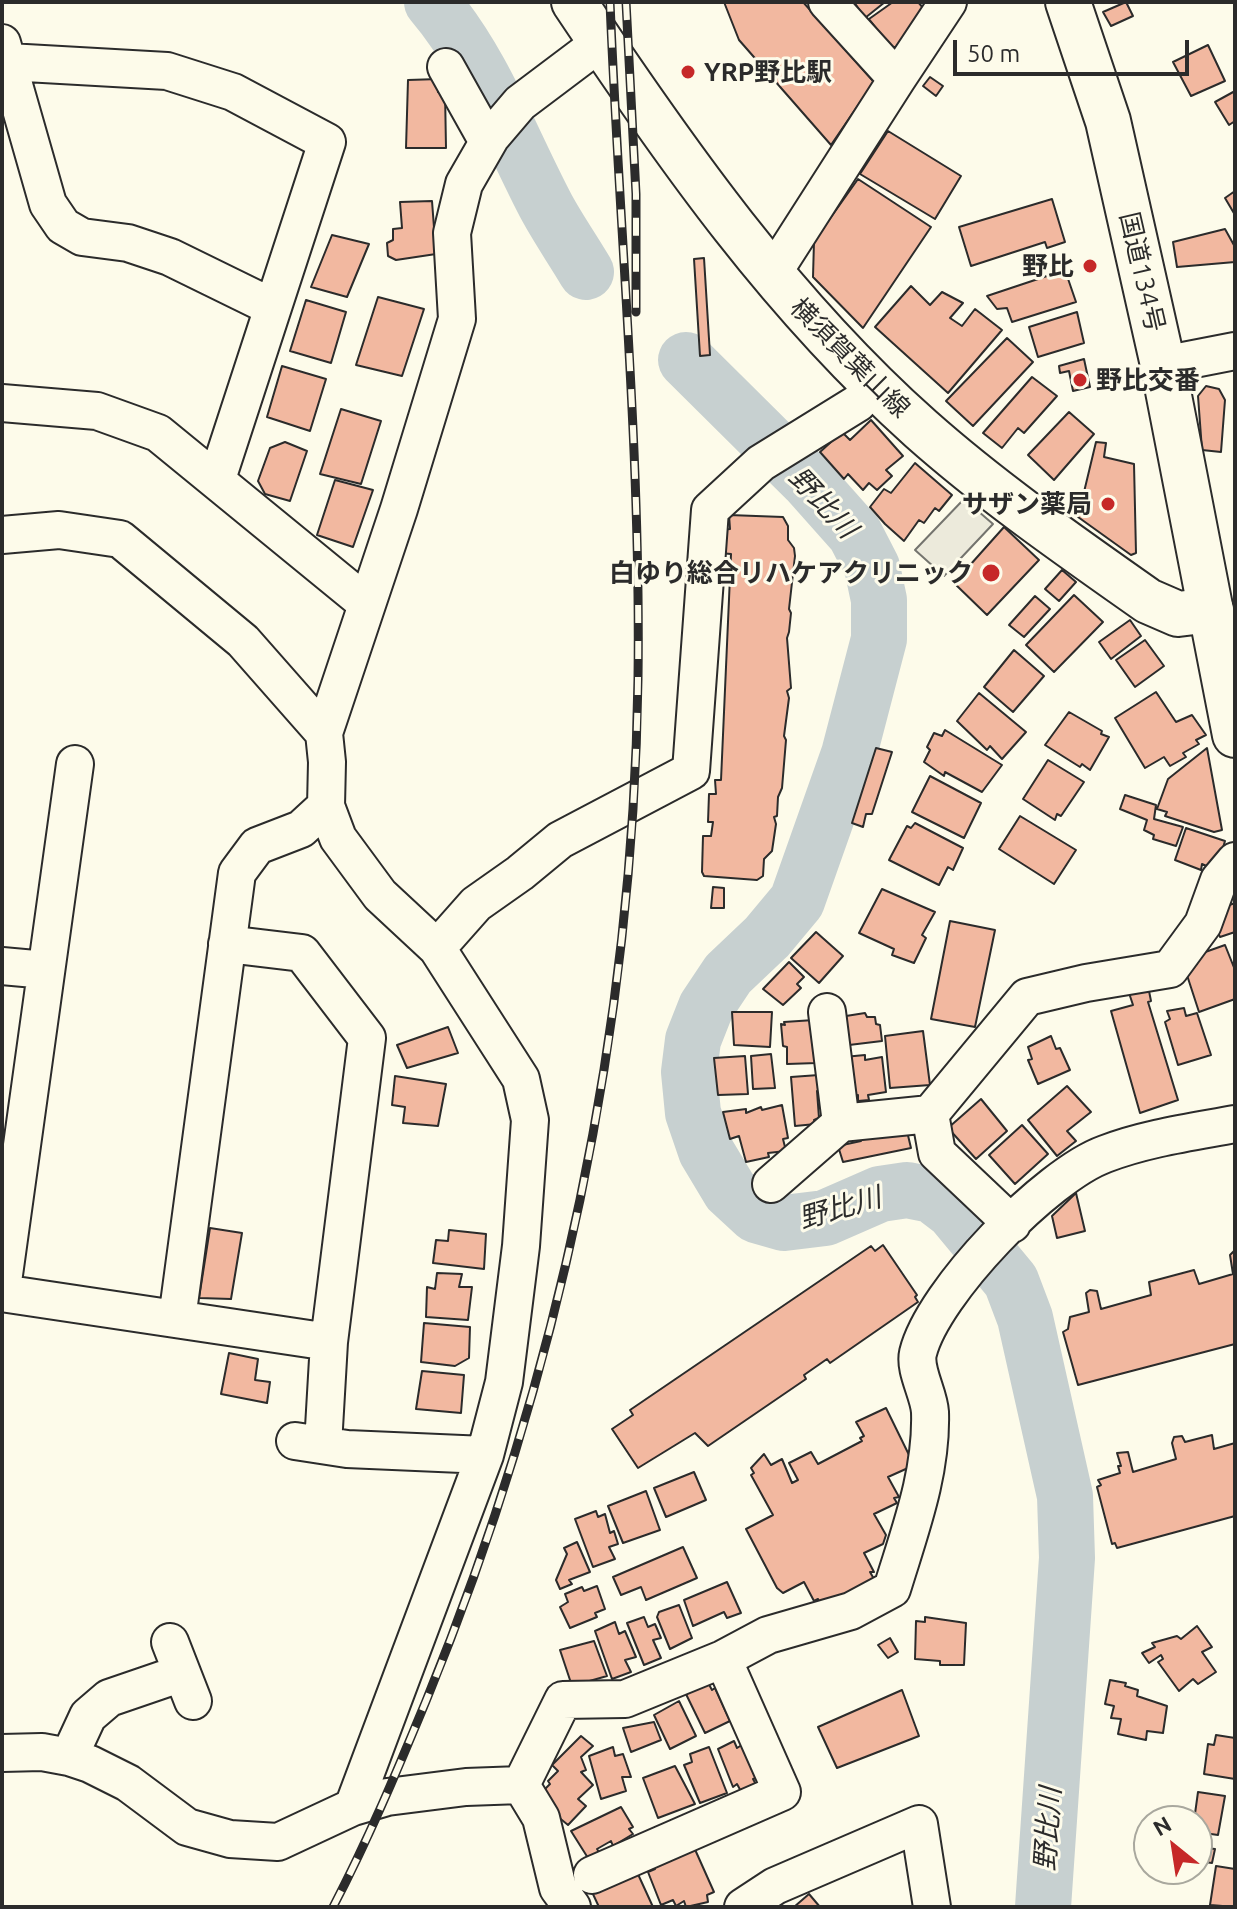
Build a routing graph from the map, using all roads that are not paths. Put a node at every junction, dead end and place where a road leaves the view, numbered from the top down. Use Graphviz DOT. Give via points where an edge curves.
graph roads {
  1 [pos="574,2"];
  2 [pos="827,2"];
  3 [pos="948,2"];
  4 [pos="1068,2"];
  5 [pos="601,42"];
  6 [pos="5,52"];
  7 [pos="446,67"];
  8 [pos="897,79"];
  9 [pos="489,140"];
  10 [pos="771,276"];
  11 [pos="272,307"];
  12 [pos="1235,351"];
  13 [pos="1163,365"];
  14 [pos="874,384"];
  15 [pos="2,403"];
  16 [pos="217,479"];
  17 [pos="2,535"];
  18 [pos="367,604"];
  19 [pos="1211,610"];
  20 [pos="324,733"];
  21 [pos="1235,735"];
  22 [pos="75,764"];
  23 [pos="326,806"];
  24 [pos="1235,861"];
  25 [pos="227,944"];
  26 [pos="437,948"];
  27 [pos="2,966"];
  28 [pos="46,970"];
  29 [pos="827,1012"];
  30 [pos="930,1114"];
  31 [pos="841,1123"];
  32 [pos="1235,1124"];
  33 [pos="771,1184"];
  34 [pos="1005,1231"];
  35 [pos="2,1291"];
  36 [pos="177,1319"];
  37 [pos="329,1342"];
  38 [pos="485,1455"];
  39 [pos="723,1659"];
  40 [pos="181,1672"];
  41 [pos="2,1753"];
  42 [pos="69,1757"];
  43 [pos="521,1785"];
  44 [pos="353,1807"];
  45 [pos="592,1875"];
  46 [pos="572,1907"];
  47 [pos="743,1907"];
  48 [pos="932,1907"];
  1 -- 5 [label="main road, 横須賀葉山線"];
  2 -- 8 [label="street"];
  3 -- 8 [label="street"];
  4 -- 13 [label="main road, 国道134号" via="1108,121"];
  5 -- 9 [label="street" via="520,103"];
  5 -- 10 [label="main road, 横須賀葉山線"];
  6 -- 11 [label="street" via="48,204 63,226 82,237 128,243 170,257"];
  6 -- 11 [label="street" via="167,71 233,92 327,142"];
  7 -- 9 [label="street"];
  8 -- 10 [label="street"];
  9 -- 18 [label="street" via="464,184 452,233 457,319"];
  10 -- 14 [label="main road, 横須賀葉山線"];
  11 -- 16 [label="street"];
  12 -- 13 [label="street"];
  13 -- 19 [label="main road, 国道134号"];
  14 -- 19 [label="main road, 横須賀葉山線" via="983,482 1148,601 1178,614"];
  14 -- 26 [label="street" via="858,403 761,463 710,510 691,771 560,840 476,904"];
  15 -- 16 [label="street" via="97,411 158,433"];
  16 -- 18 [label="street"];
  17 -- 20 [label="street" via="59,530 120,539 243,641"];
  18 -- 20 [label="street"];
  19 -- 21 [label="main road, 国道134号"];
  20 -- 23 [label="street"];
  22 -- 28 [label="street"];
  23 -- 25 [label="street" via="301,829 257,846 237,873"];
  23 -- 26 [label="street" via="338,838 380,895"];
  24 -- 30 [label="street" via="1219,880 1203,924 1170,969 1027,997"];
  25 -- 36 [label="street"];
  25 -- 37 [label="street" via="302,953 367,1038"];
  26 -- 38 [label="street" via="521,1079 530,1120 504,1382"];
  27 -- 28 [label="street"];
  28 -- 35 [label="street"];
  29 -- 31 [label="street"];
  30 -- 31 [label="street"];
  30 -- 34 [label="street" via="937,1153"];
  31 -- 33 [label="street"];
  32 -- 34 [label="street" via="1103,1154 1054,1182"];
  34 -- 39 [label="street" via="932,1320 917,1356 930,1409 926,1476 892,1589 851,1611 768,1635"];
  35 -- 36 [label="street"];
  36 -- 37 [label="street"];
  37 -- 38 [label="street" via="309,1443"];
  38 -- 44 [label="street"];
  39 -- 43 [label="street" via="625,1699 563,1700"];
  39 -- 45 [label="street" via="782,1792"];
  40 -- 42 [label="street" via="109,1698 88,1716"];
  41 -- 42 [label="street"];
  42 -- 44 [label="street" via="128,1783 187,1827 230,1839 278,1842"];
  43 -- 44 [label="street" via="387,1797"];
  43 -- 46 [label="street" via="541,1818 558,1888"];
  47 -- 48 [label="street" via="775,1886 919,1824"];
}
